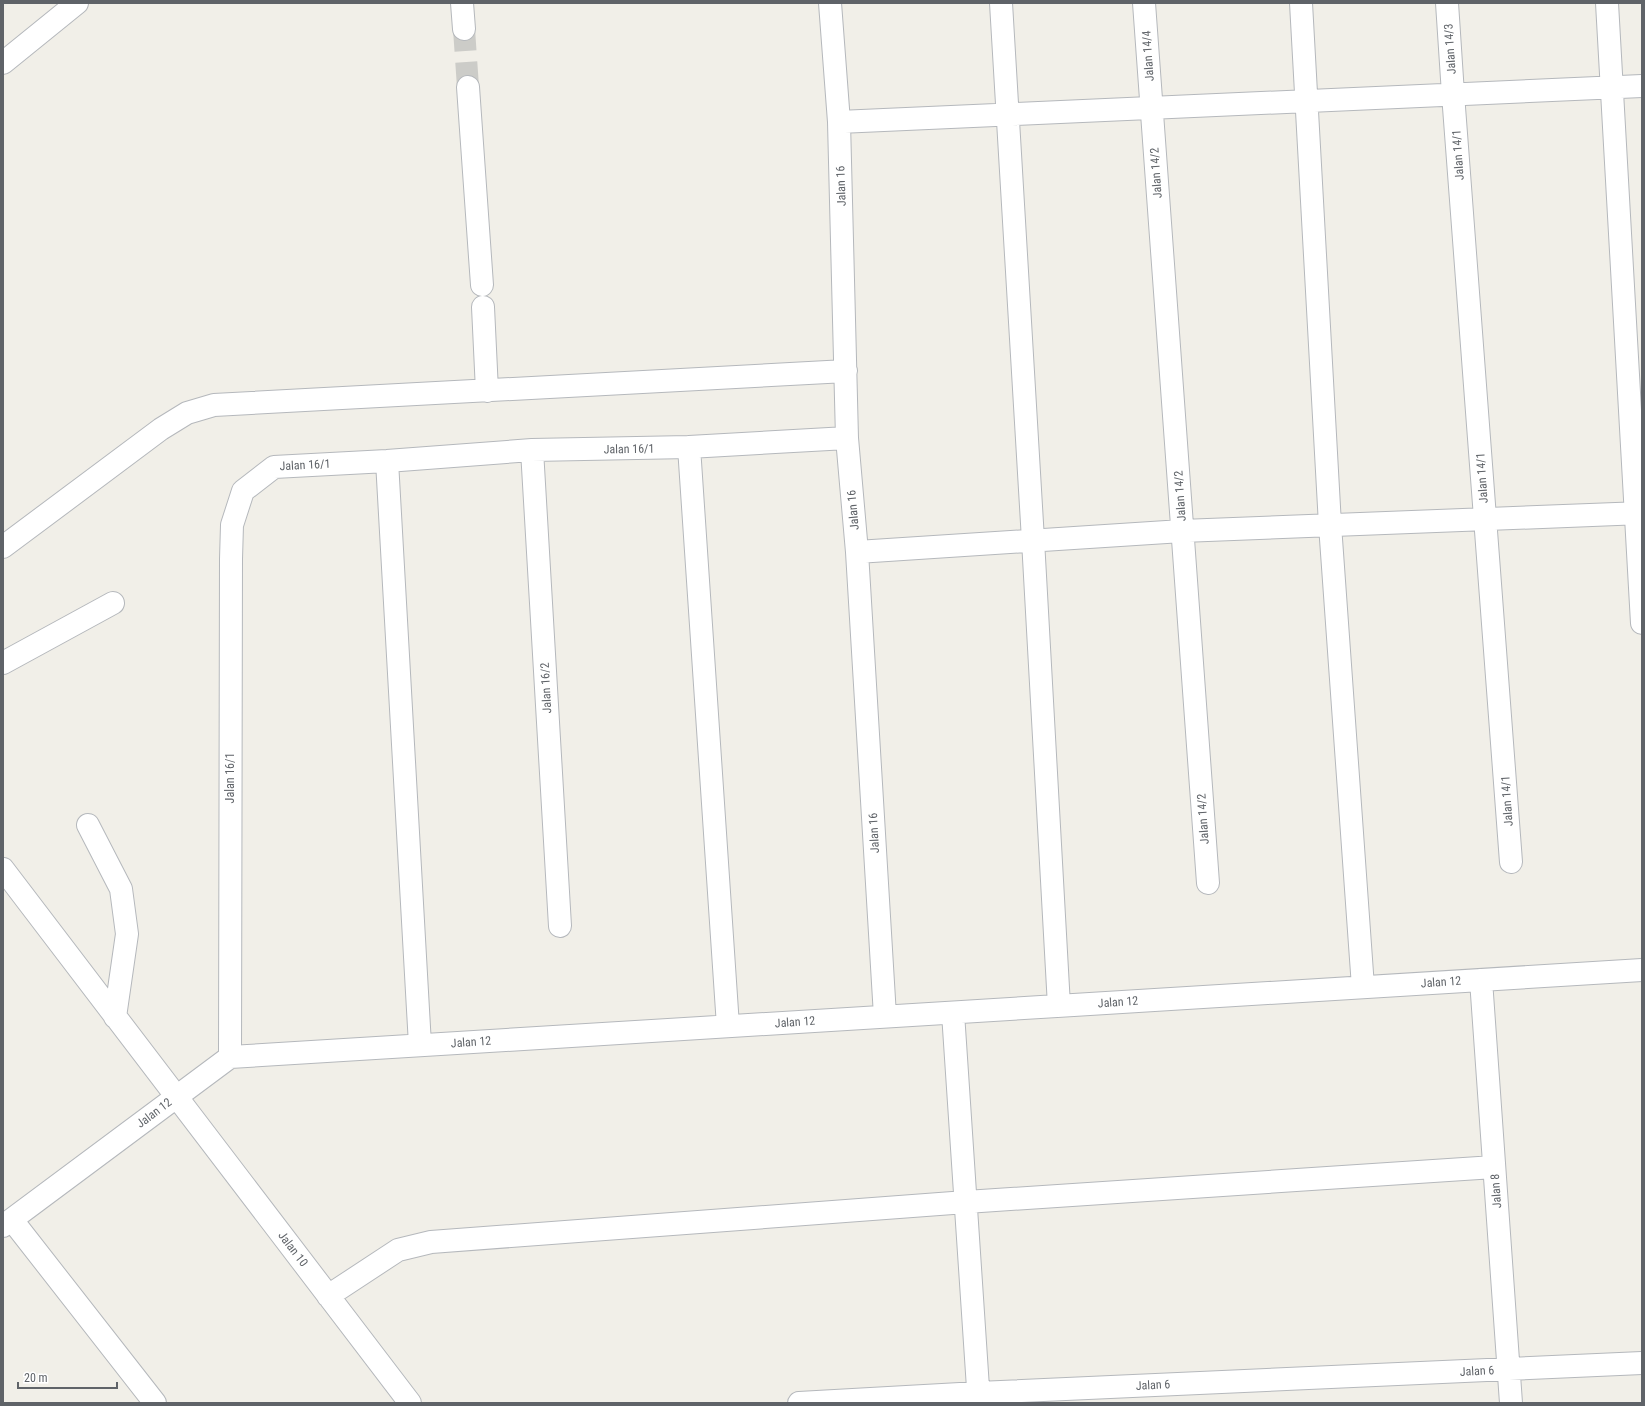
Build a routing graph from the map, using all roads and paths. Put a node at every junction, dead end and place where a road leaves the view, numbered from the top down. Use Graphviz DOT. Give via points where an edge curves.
graph roads {
  1 [pos="77,3"];
  2 [pos="462,3"];
  3 [pos="830,3"];
  4 [pos="1001,3"];
  5 [pos="1144,3"];
  6 [pos="1301,3"];
  7 [pos="1447,3"];
  8 [pos="1607,3"];
  9 [pos="464,29"];
  10 [pos="3,63"];
  11 [pos="1642,86"];
  12 [pos="468,87"];
  13 [pos="1612,87"];
  14 [pos="1453,94"];
  15 [pos="1306,101"];
  16 [pos="1152,108"];
  17 [pos="1007,114"];
  18 [pos="839,122"];
  19 [pos="482,286"];
  20 [pos="483,307"];
  21 [pos="846,371"];
  22 [pos="487,391"];
  23 [pos="847,438"];
  24 [pos="689,448"];
  25 [pos="532,450"];
  26 [pos="386,461"];
  27 [pos="1639,514"];
  28 [pos="1485,518"];
  29 [pos="1330,525"];
  30 [pos="1182,531"];
  31 [pos="1033,540"];
  32 [pos="3,547"];
  33 [pos="857,552"];
  34 [pos="113,603"];
  35 [pos="1642,624"];
  36 [pos="3,663"];
  37 [pos="88,825"];
  38 [pos="1511,862"];
  39 [pos="3,869"];
  40 [pos="1208,883"];
  41 [pos="560,926"];
  42 [pos="1642,970"];
  43 [pos="1482,980"];
  44 [pos="1363,987"];
  45 [pos="1059,1006"];
  46 [pos="953,1013"];
  47 [pos="885,1016"];
  48 [pos="115,1017"];
  49 [pos="728,1026"];
  50 [pos="420,1045"];
  51 [pos="230,1057"];
  52 [pos="177,1096"];
  53 [pos="1494,1167"];
  54 [pos="966,1202"];
  55 [pos="8,1223"];
  56 [pos="328,1296"];
  57 [pos="1642,1363"];
  58 [pos="1508,1370"];
  59 [pos="979,1398"];
  60 [pos="903,1400"];
  61 [pos="155,1403"];
  62 [pos="410,1403"];
  63 [pos="808,1403"];
  64 [pos="1510,1403"];
  1 -- 10 [label="street"];
  2 -- 9 [label="street"];
  3 -- 18 [label="street, Jalan 16"];
  4 -- 17 [label="street"];
  5 -- 16 [label="street, Jalan 14/4"];
  6 -- 15 [label="street"];
  7 -- 14 [label="street, Jalan 14/3"];
  8 -- 13 [label="street"];
  11 -- 13 [label="street"];
  12 -- 19 [label="street"];
  13 -- 14 [label="street"];
  13 -- 27 [label="street"];
  14 -- 15 [label="street"];
  14 -- 28 [label="street, Jalan 14/1"];
  15 -- 16 [label="street"];
  15 -- 29 [label="street"];
  16 -- 17 [label="street"];
  16 -- 30 [label="street, Jalan 14/2"];
  17 -- 18 [label="street"];
  17 -- 31 [label="street"];
  18 -- 21 [label="street, Jalan 16"];
  20 -- 22 [label="street"];
  21 -- 22 [label="street"];
  21 -- 23 [label="street, Jalan 16"];
  22 -- 32 [label="street" via="214,405 187,413"];
  23 -- 24 [label="street, Jalan 16/1"];
  23 -- 33 [label="street, Jalan 16"];
  24 -- 25 [label="street, Jalan 16/1"];
  24 -- 49 [label="street"];
  25 -- 26 [label="street, Jalan 16/1"];
  25 -- 41 [label="street, Jalan 16/2"];
  26 -- 50 [label="street"];
  26 -- 51 [label="street, Jalan 16/1" via="274,467 243,491 232,525"];
  27 -- 28 [label="street"];
  27 -- 35 [label="street"];
  28 -- 29 [label="street"];
  28 -- 38 [label="street, Jalan 14/1"];
  29 -- 30 [label="street"];
  29 -- 44 [label="street"];
  30 -- 31 [label="street"];
  30 -- 40 [label="street, Jalan 14/2"];
  31 -- 33 [label="street"];
  31 -- 45 [label="street"];
  33 -- 47 [label="street, Jalan 16"];
  34 -- 36 [label="street"];
  37 -- 48 [label="street" via="121,889 127,934"];
  39 -- 48 [label="street, Jalan 10"];
  42 -- 43 [label="street, Jalan 12"];
  43 -- 44 [label="street, Jalan 12"];
  43 -- 53 [label="street, Jalan 8"];
  44 -- 45 [label="street, Jalan 12"];
  45 -- 46 [label="street, Jalan 12"];
  46 -- 47 [label="street, Jalan 12"];
  46 -- 54 [label="street"];
  47 -- 49 [label="street, Jalan 12"];
  48 -- 52 [label="street, Jalan 10"];
  49 -- 50 [label="street, Jalan 12"];
  50 -- 51 [label="street, Jalan 12"];
  51 -- 52 [label="street, Jalan 12"];
  52 -- 55 [label="street, Jalan 12"];
  52 -- 56 [label="street, Jalan 10"];
  53 -- 54 [label="street"];
  53 -- 58 [label="street, Jalan 8"];
  54 -- 56 [label="street" via="431,1242 398,1250"];
  54 -- 59 [label="street"];
  55 -- 61 [label="street"];
  56 -- 62 [label="street, Jalan 10"];
  57 -- 58 [label="street, Jalan 6"];
  58 -- 59 [label="street, Jalan 6"];
  58 -- 64 [label="street, Jalan 8"];
  59 -- 60 [label="street, Jalan 6"];
  60 -- 63 [label="street, Jalan 6"];
}
